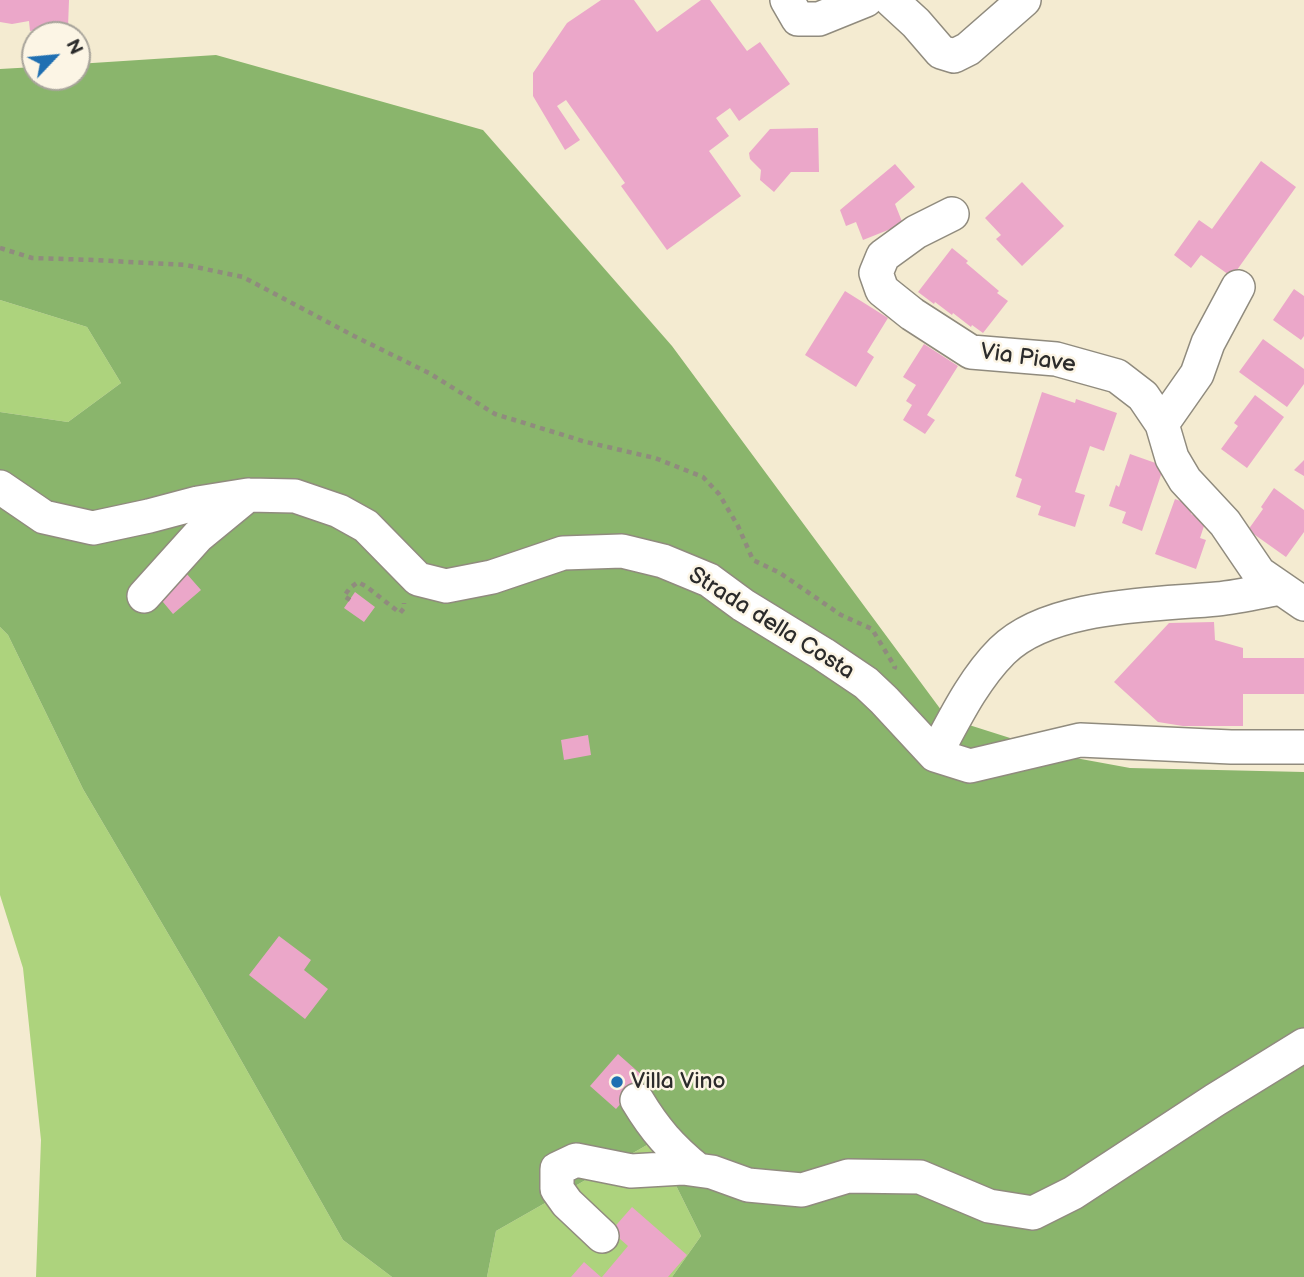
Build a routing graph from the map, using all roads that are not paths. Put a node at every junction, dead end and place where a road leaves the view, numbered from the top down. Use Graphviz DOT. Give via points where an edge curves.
graph roads {
  1 [pos="787,0"];
  2 [pos="866,0"];
  3 [pos="891,0"];
  4 [pos="1024,0"];
  5 [pos="952,214"];
  6 [pos="1238,287"];
  7 [pos="1162,424"];
  8 [pos="0,487"];
  9 [pos="248,495"];
  10 [pos="144,596"];
  11 [pos="1292,596"];
  12 [pos="1304,747"];
  13 [pos="935,755"];
  14 [pos="1304,1045"];
  15 [pos="637,1100"];
  16 [pos="698,1170"];
  17 [pos="602,1236"];
  1 -- 2 [label="street" via="797,19 818,19"];
  3 -- 4 [label="street" via="941,52 954,56"];
  5 -- 7 [label="street, Via Piave" via="883,256 876,272 882,290 971,352 1056,359 1117,376 1143,396"];
  6 -- 7 [label="street" via="1197,374"];
  7 -- 11 [label="street, Via Piave" via="1172,458 1185,480 1225,523 1259,573"];
  8 -- 9 [label="street, Strada della Costa" via="44,517 93,528"];
  9 -- 10 [label="street" via="198,536"];
  9 -- 13 [label="street, Strada della Costa" via="295,496 339,511 366,526 418,579 446,586 492,577 563,553 622,551 663,561 709,580 866,683"];
  11 -- 13 [label="street" via="1135,607 1073,615 1034,628 1002,651 973,688"];
  12 -- 13 [label="street, Strada della Costa" via="1080,740 970,766"];
  14 -- 16 [label="street" via="1073,1193 1033,1213 989,1206 920,1177 848,1176 802,1190 748,1185"];
  15 -- 16 [label="street" via="653,1126"];
  16 -- 17 [label="street" via="631,1171 576,1160 557,1169 557,1189"];
}
